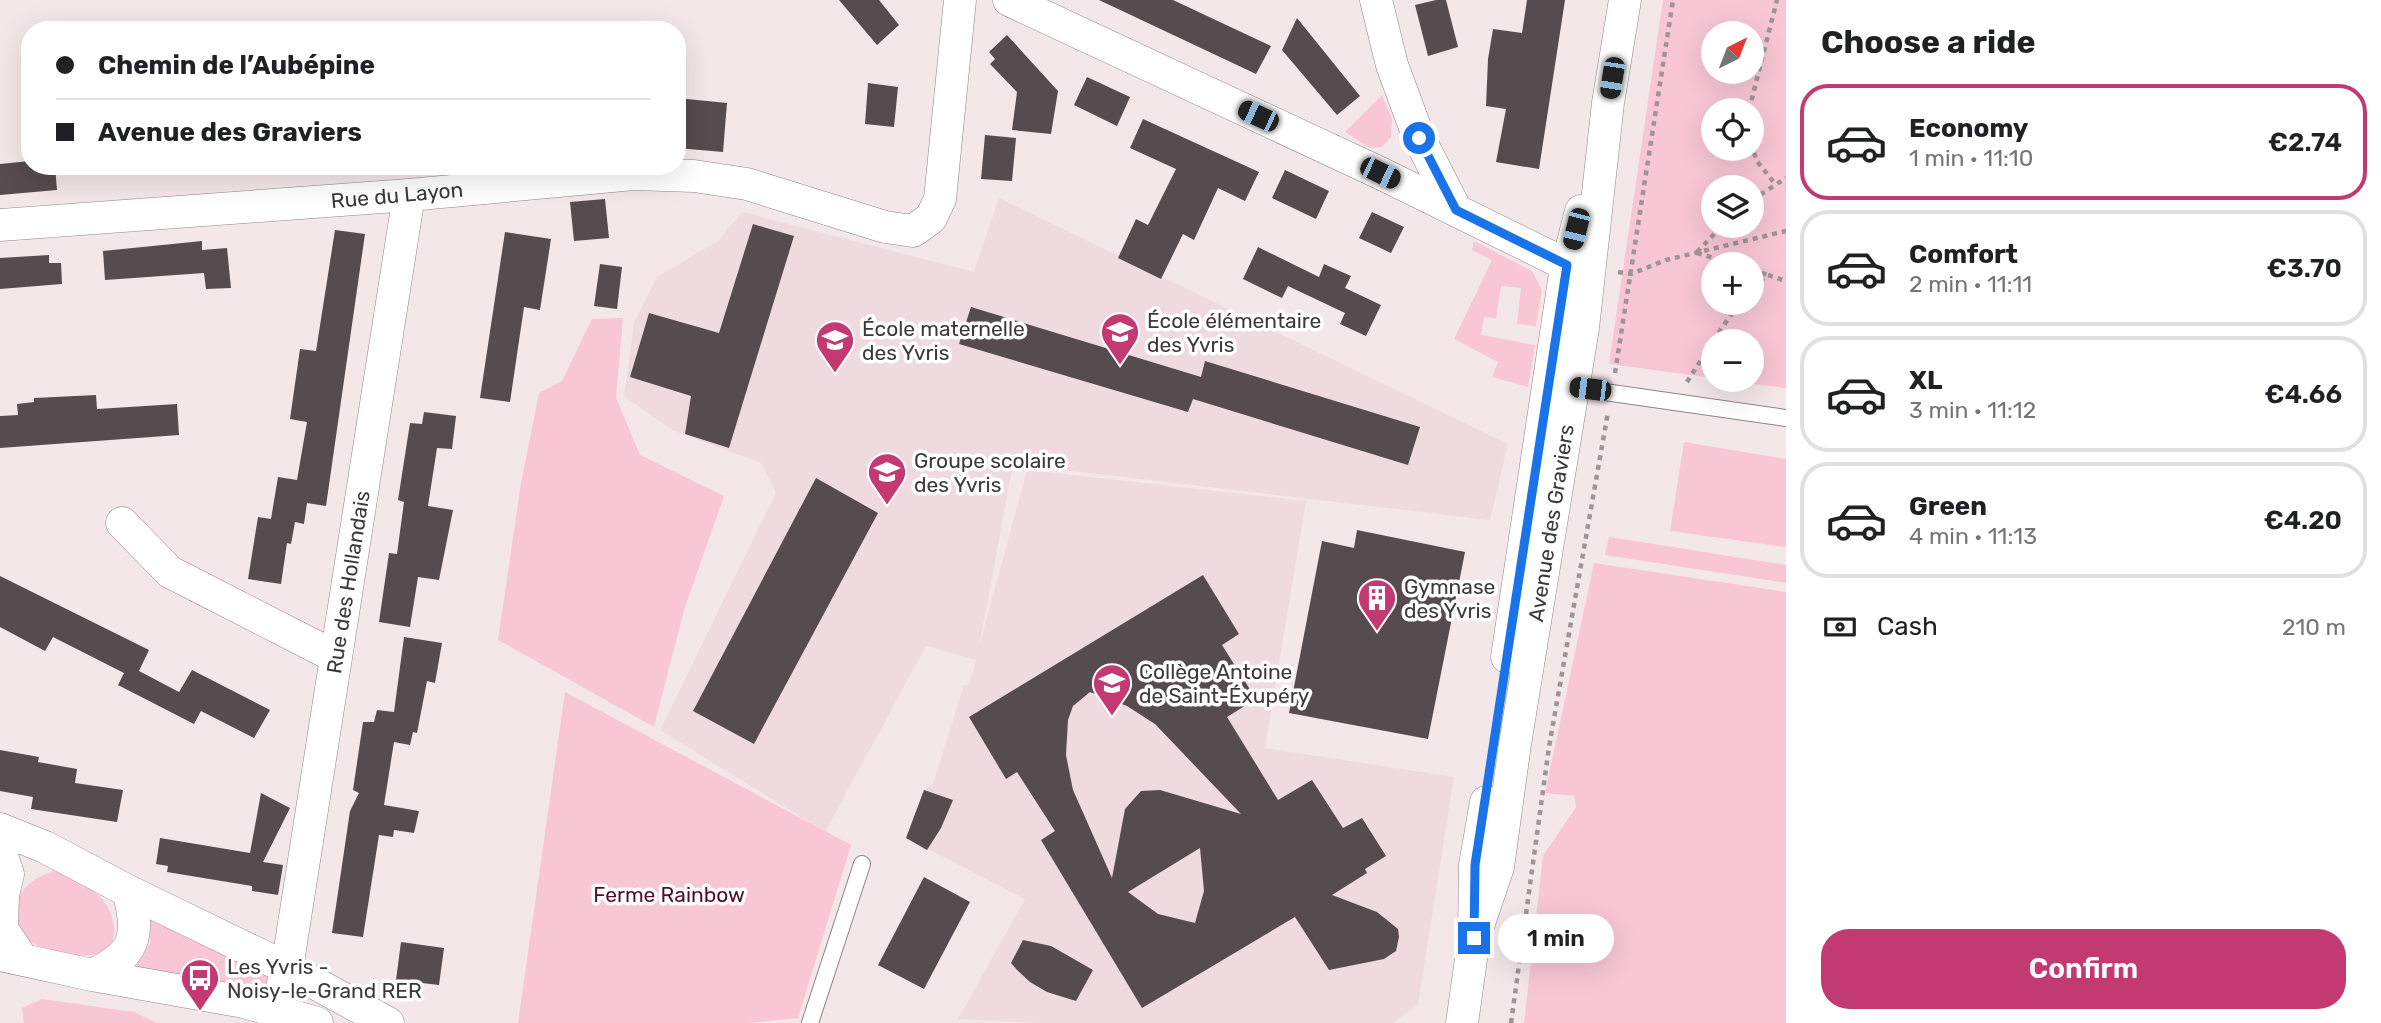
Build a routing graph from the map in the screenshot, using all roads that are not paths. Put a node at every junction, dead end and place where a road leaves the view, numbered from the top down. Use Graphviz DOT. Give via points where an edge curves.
graph roads {
  1 [pos="960,0"];
  2 [pos="1009,0"];
  3 [pos="1376,0"];
  4 [pos="1625,0"];
  5 [pos="623,175"];
  6 [pos="664,175"];
  7 [pos="409,195"];
  8 [pos="1456,210"];
  9 [pos="0,225"];
  10 [pos="1578,271"];
  11 [pos="1562,386"];
  12 [pos="1786,418"];
  13 [pos="122,523"];
  14 [pos="336,657"];
  15 [pos="0,829"];
  16 [pos="45,846"];
  17 [pos="862,864"];
  18 [pos="3,880"];
  19 [pos="128,891"];
  20 [pos="11,957"];
  21 [pos="287,968"];
  22 [pos="92,975"];
  23 [pos="276,1012"];
  24 [pos="317,1023"];
  25 [pos="388,1023"];
  26 [pos="810,1023"];
  27 [pos="1462,1023"];
  1 -- 6 [label="street, Rue du Layon" via="940,199 931,218 913,231 885,227 747,184"];
  2 -- 8 [label="street"];
  3 -- 8 [label="street" via="1392,65 1419,138"];
  4 -- 10 [label="street, Avenue des Graviers"];
  5 -- 7 [label="street, Rue du Layon"];
  7 -- 9 [label="street, Rue du Layon"];
  7 -- 14 [label="street, Rue des Hollandais"];
  8 -- 10 [label="street"];
  10 -- 11 [label="street, Avenue des Graviers"];
  11 -- 12 [label="lane"];
  11 -- 27 [label="street, Avenue des Graviers" via="1499,867 1474,938"];
  13 -- 14 [label="street" via="170,572"];
  14 -- 21 [label="street, Rue des Hollandais"];
  15 -- 16 [label="street"];
  16 -- 18 [label="street"];
  16 -- 19 [label="street"];
  17 -- 26 [label="lane"];
  18 -- 20 [label="street" via="2,929"];
  19 -- 21 [label="street"];
  19 -- 22 [label="street" via="136,920 130,946 117,964"];
  20 -- 22 [label="street"];
  21 -- 23 [label="street, Rue des Hollandais"];
  21 -- 25 [label="street"];
  22 -- 23 [label="street"];
  23 -- 24 [label="street"];
}
